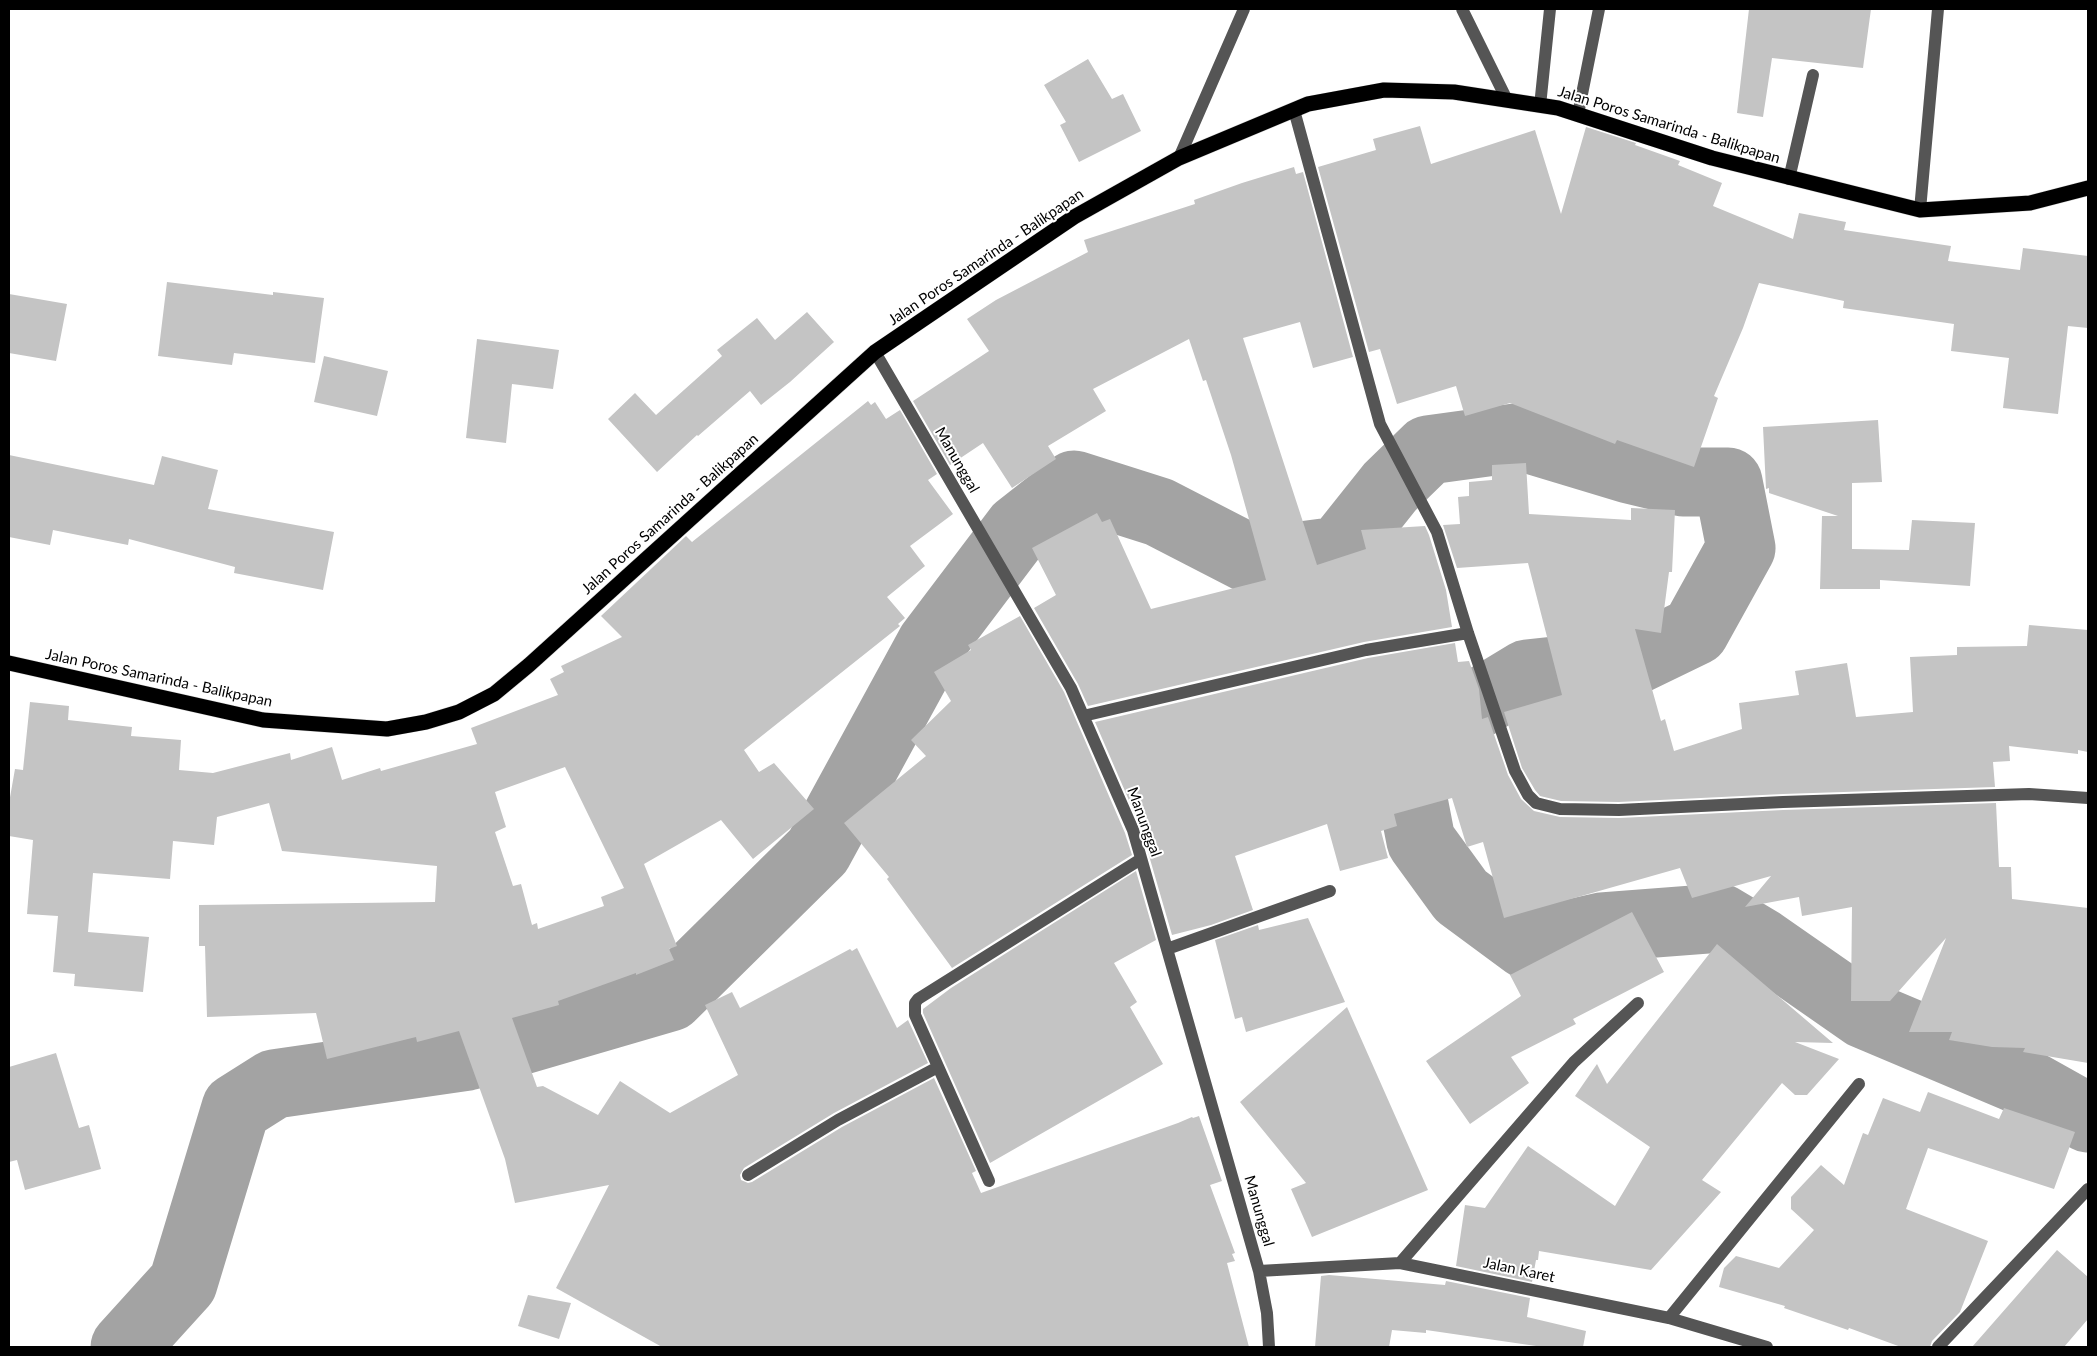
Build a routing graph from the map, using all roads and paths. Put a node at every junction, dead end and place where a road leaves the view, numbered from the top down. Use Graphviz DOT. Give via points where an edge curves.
graph roads {
  1 [pos="1244,9"];
  2 [pos="1462,9"];
  3 [pos="1550,9"];
  4 [pos="1599,9"];
  5 [pos="1938,9"];
  6 [pos="1813,75"];
  7 [pos="1508,100"];
  8 [pos="1540,106"];
  9 [pos="1294,110"];
  10 [pos="1578,114"];
  11 [pos="1179,158"];
  12 [pos="1789,179"];
  13 [pos="2088,188"];
  14 [pos="1920,210"];
  15 [pos="875,352"];
  16 [pos="1468,634"];
  17 [pos="9,663"];
  18 [pos="1083,716"];
  19 [pos="2088,798"];
  20 [pos="1141,859"];
  21 [pos="1330,891"];
  22 [pos="1167,949"];
  23 [pos="1638,1003"];
  24 [pos="938,1067"];
  25 [pos="1859,1084"];
  26 [pos="748,1175"];
  27 [pos="988,1181"];
  28 [pos="2088,1189"];
  29 [pos="1400,1263"];
  30 [pos="1259,1271"];
  31 [pos="1669,1318"];
  32 [pos="1269,1347"];
  33 [pos="1767,1347"];
  34 [pos="1938,1347"];
  1 -- 11 [label="street"];
  2 -- 7 [label="street"];
  3 -- 8 [label="street"];
  4 -- 10 [label="street"];
  5 -- 14 [label="street"];
  6 -- 12 [label="street"];
  7 -- 8 [label="highway, Jalan Poros Samarinda - Balikpapan"];
  7 -- 9 [label="highway, Jalan Poros Samarinda - Balikpapan" via="1454,92 1384,90 1308,104"];
  8 -- 10 [label="highway, Jalan Poros Samarinda - Balikpapan"];
  9 -- 11 [label="highway, Jalan Poros Samarinda - Balikpapan"];
  9 -- 16 [label="street" via="1380,424 1437,532"];
  10 -- 12 [label="highway, Jalan Poros Samarinda - Balikpapan" via="1712,158"];
  11 -- 15 [label="highway, Jalan Poros Samarinda - Balikpapan" via="1074,217"];
  12 -- 14 [label="highway, Jalan Poros Samarinda - Balikpapan"];
  13 -- 14 [label="highway, Jalan Poros Samarinda - Balikpapan" via="2030,203"];
  15 -- 17 [label="highway, Jalan Poros Samarinda - Balikpapan" via="529,665 494,694 458,712 388,729 263,720"];
  15 -- 18 [label="street, Manunggal" via="1031,616"];
  16 -- 18 [label="street" via="1366,650"];
  16 -- 19 [label="street" via="1515,770 1536,803 1560,809 1619,810 2029,794"];
  18 -- 20 [label="street, Manunggal" via="1133,830"];
  20 -- 22 [label="street, Manunggal"];
  20 -- 24 [label="street" via="918,999 915,1015"];
  21 -- 22 [label="street"];
  22 -- 30 [label="street, Manunggal"];
  23 -- 29 [label="street" via="1574,1062"];
  24 -- 26 [label="street" via="838,1120"];
  24 -- 27 [label="street"];
  25 -- 31 [label="street"];
  28 -- 34 [label="street"];
  29 -- 30 [label="street, Jalan Karet"];
  29 -- 31 [label="street, Jalan Karet"];
  30 -- 32 [label="street, Manunggal"];
  31 -- 33 [label="street, Jalan Karet"];
}
